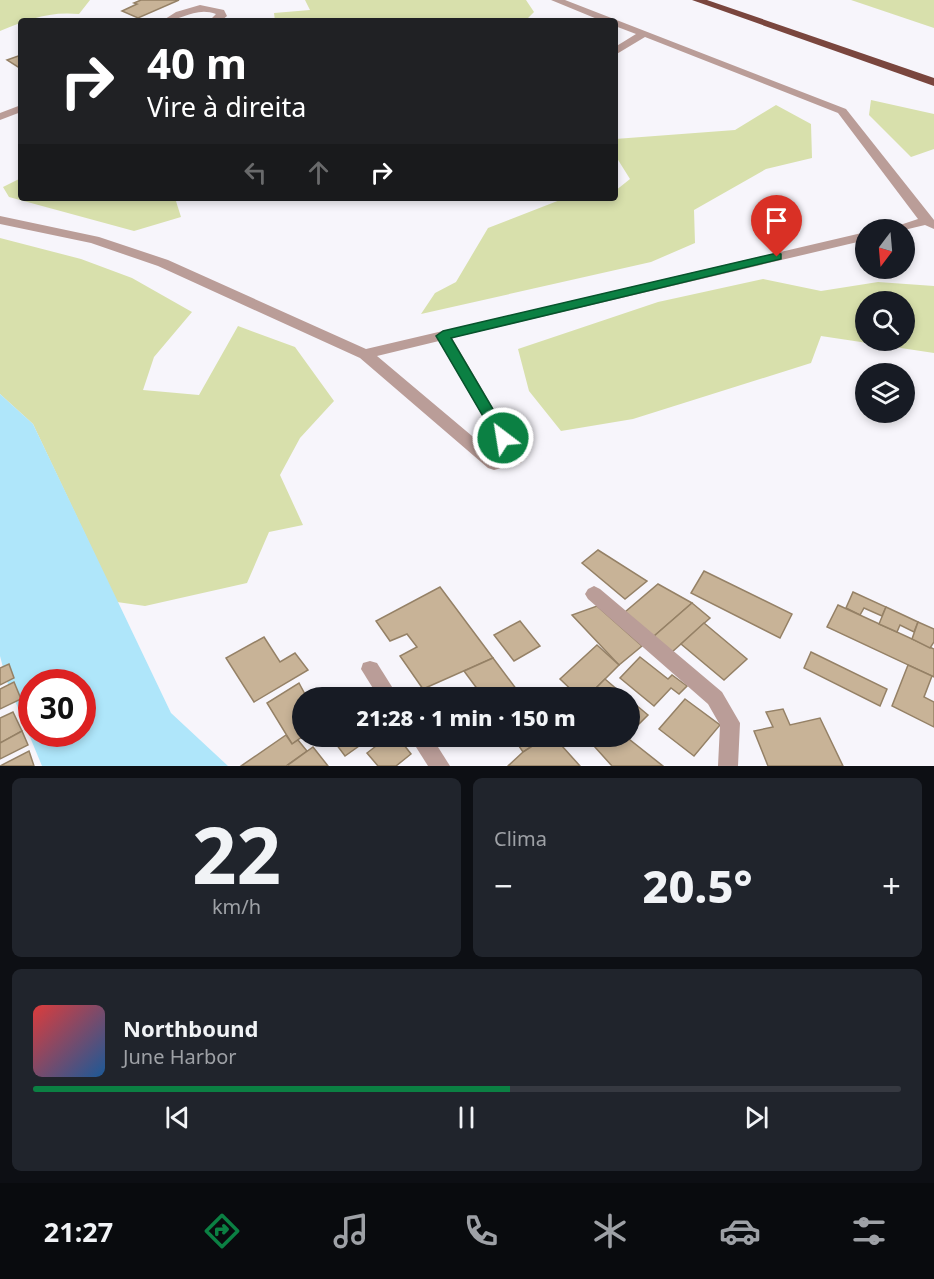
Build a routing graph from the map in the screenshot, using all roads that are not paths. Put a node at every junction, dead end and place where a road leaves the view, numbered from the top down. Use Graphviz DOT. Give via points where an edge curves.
graph roads {
  1 [pos="556,0"];
  2 [pos="697,0"];
  3 [pos="173,18"];
  4 [pos="219,18"];
  5 [pos="603,18"];
  6 [pos="618,24"];
  7 [pos="644,33"];
  8 [pos="618,50"];
  9 [pos="934,82"];
  10 [pos="18,109"];
  11 [pos="0,117"];
  12 [pos="0,220"];
  13 [pos="930,223"];
  14 [pos="915,226"];
  15 [pos="855,239"];
  16 [pos="443,336"];
  17 [pos="365,354"];
  18 [pos="594,594"];
  19 [pos="370,669"];
  20 [pos="382,687"];
  21 [pos="427,747"];
  22 [pos="440,766"];
  23 [pos="728,766"];
  1 -- 5 [label="street"];
  2 -- 9 [label="highway"];
  3 -- 4 [label="street" via="195,8 211,7 221,12"];
  6 -- 7 [label="street"];
  7 -- 8 [label="street"];
  7 -- 13 [label="street" via="842,111"];
  10 -- 11 [label="street"];
  12 -- 17 [label="street" via="94,240 163,263"];
  13 -- 14 [label="street"];
  15 -- 16 [label="street"];
  16 -- 17 [label="street"];
  16 -- 17 [label="street" via="515,459 494,464"];
  18 -- 23 [label="street" via="715,698 730,723"];
  19 -- 20 [label="street"];
  21 -- 22 [label="street"];
}
